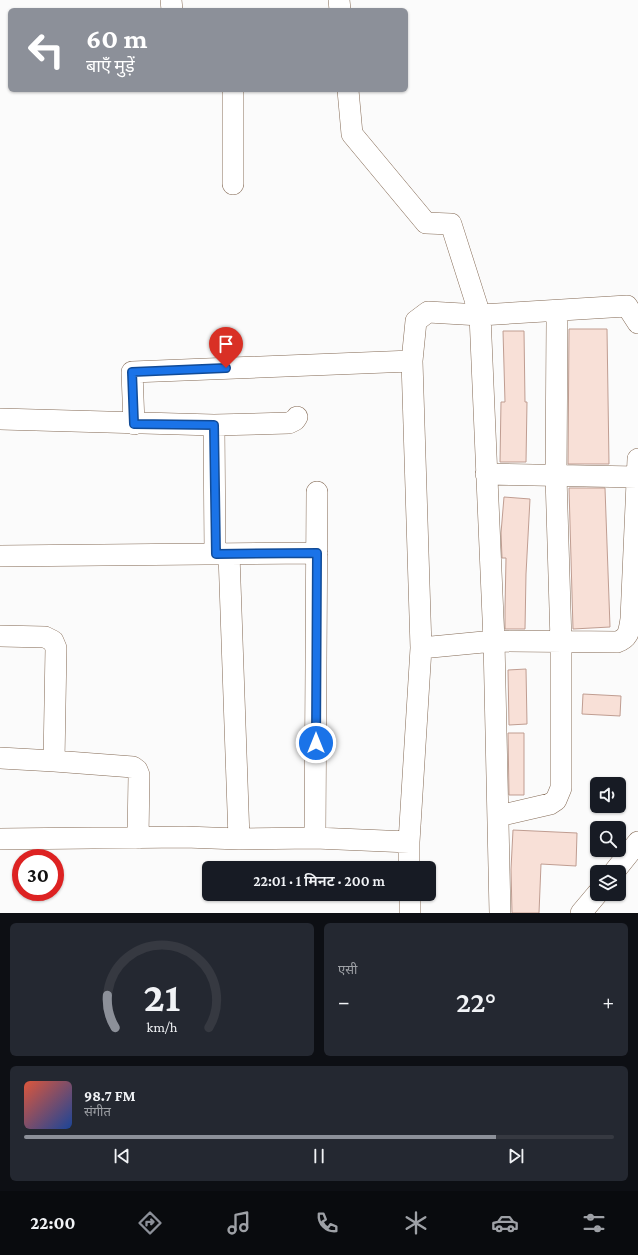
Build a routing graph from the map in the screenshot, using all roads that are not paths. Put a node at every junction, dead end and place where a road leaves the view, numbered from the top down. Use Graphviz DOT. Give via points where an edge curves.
graph roads {
  1 [pos="233,92"];
  2 [pos="348,92"];
  3 [pos="233,184"];
  4 [pos="480,316"];
  5 [pos="557,321"];
  6 [pos="638,323"];
  7 [pos="412,361"];
  8 [pos="297,417"];
  9 [pos="0,419"];
  10 [pos="134,424"];
  11 [pos="214,425"];
  12 [pos="486,474"];
  13 [pos="556,476"];
  14 [pos="637,481"];
  15 [pos="317,492"];
  16 [pos="317,553"];
  17 [pos="222,554"];
  18 [pos="0,556"];
  19 [pos="0,636"];
  20 [pos="494,641"];
  21 [pos="561,642"];
  22 [pos="421,648"];
  23 [pos="0,758"];
  24 [pos="54,761"];
  25 [pos="498,816"];
  26 [pos="138,838"];
  27 [pos="239,838"];
  28 [pos="315,838"];
  29 [pos="0,839"];
  30 [pos="409,842"];
  31 [pos="638,842"];
  32 [pos="409,861"];
  33 [pos="620,865"];
  34 [pos="410,901"];
  35 [pos="591,901"];
  36 [pos="410,913"];
  37 [pos="500,913"];
  38 [pos="582,913"];
  1 -- 3 [label="street"];
  2 -- 4 [label="street" via="352,134 426,223 451,224"];
  4 -- 6 [label="street" via="627,306"];
  4 -- 7 [label="street" via="428,312 416,321"];
  4 -- 12 [label="street"];
  5 -- 13 [label="street"];
  7 -- 10 [label="street" via="132,372"];
  7 -- 22 [label="street"];
  8 -- 11 [label="street" via="290,423"];
  9 -- 10 [label="street"];
  10 -- 11 [label="street"];
  11 -- 17 [label="street"];
  12 -- 13 [label="street"];
  12 -- 20 [label="street"];
  13 -- 14 [label="street"];
  13 -- 21 [label="street"];
  14 -- 21 [label="street" via="631,619 628,633 625,639 617,642"];
  15 -- 16 [label="street"];
  16 -- 17 [label="street"];
  16 -- 28 [label="street"];
  17 -- 18 [label="street"];
  17 -- 27 [label="street"];
  19 -- 24 [label="street" via="45,637 52,641 56,648"];
  20 -- 21 [label="street"];
  20 -- 22 [label="street"];
  20 -- 25 [label="street"];
  21 -- 25 [label="street" via="561,788 556,800 550,804"];
  22 -- 30 [label="street"];
  23 -- 24 [label="street"];
  24 -- 26 [label="street" via="128,766 137,770"];
  25 -- 37 [label="street"];
  26 -- 27 [label="street"];
  26 -- 29 [label="street"];
  27 -- 28 [label="street"];
  28 -- 30 [label="street"];
  30 -- 32 [label="street"];
  31 -- 33 [label="street"];
  34 -- 36 [label="street"];
  35 -- 38 [label="street"];
}
